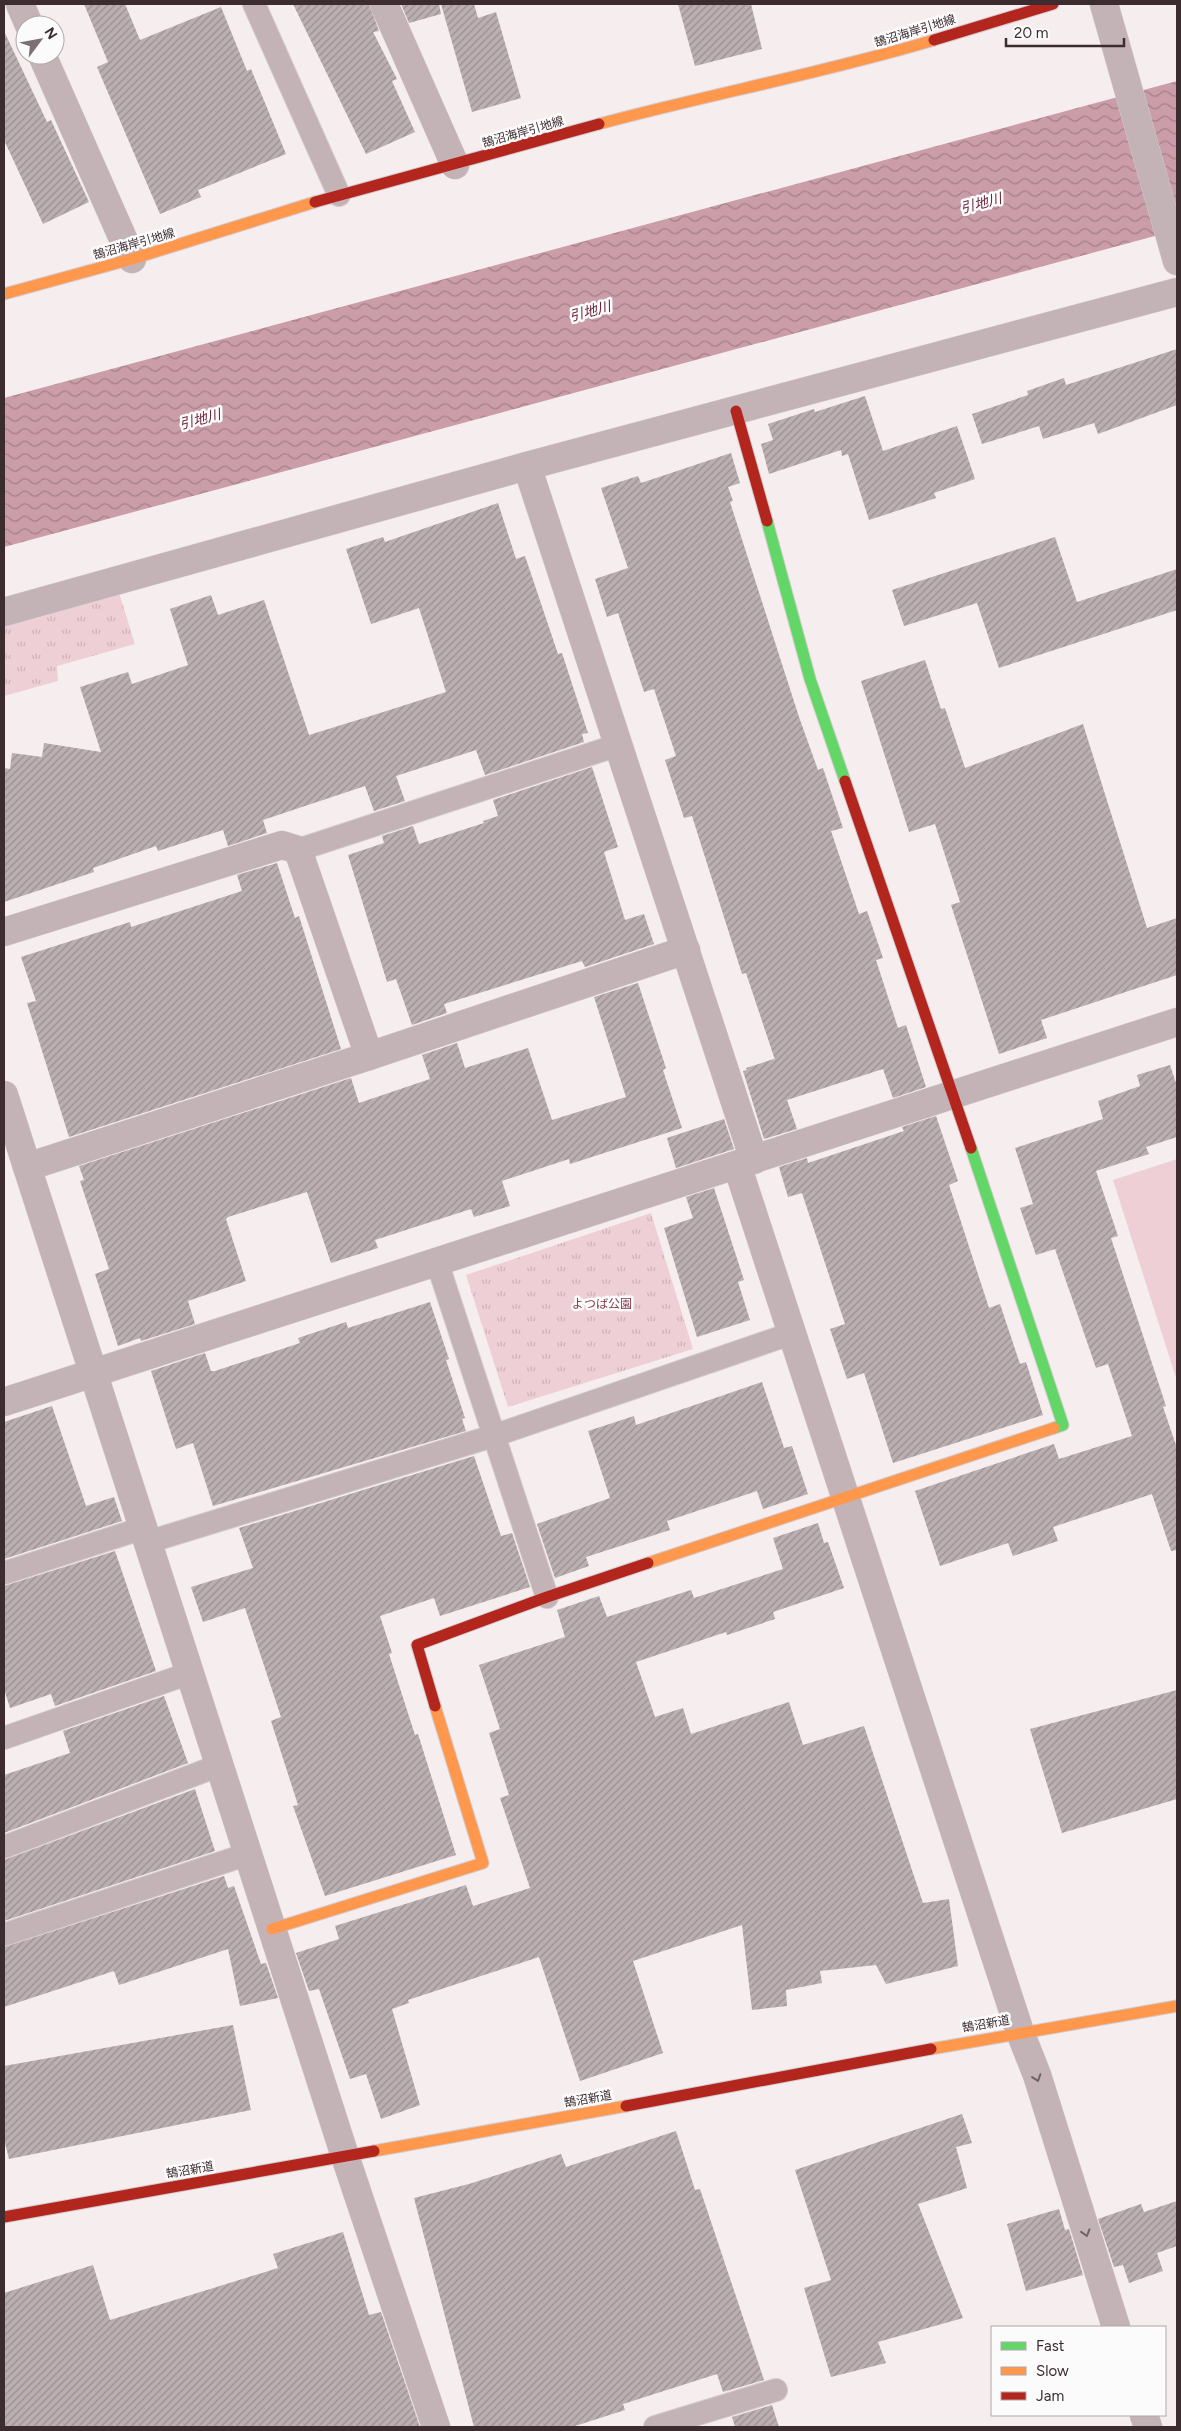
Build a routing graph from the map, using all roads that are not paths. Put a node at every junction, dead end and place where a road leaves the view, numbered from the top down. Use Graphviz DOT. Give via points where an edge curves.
graph roads {
  1 [pos="254,4"];
  2 [pos="384,4"];
  3 [pos="1052,4"];
  4 [pos="1104,4"];
  5 [pos="46,65"];
  6 [pos="455,165"];
  7 [pos="339,195"];
  8 [pos="1175,254"];
  9 [pos="132,260"];
  10 [pos="1177,292"];
  11 [pos="4,294"];
  12 [pos="736,412"];
  13 [pos="527,466"];
  14 [pos="4,612"];
  15 [pos="618,745"];
  16 [pos="298,850"];
  17 [pos="4,932"];
  18 [pos="686,950"];
  19 [pos="1177,1022"];
  20 [pos="369,1056"];
  21 [pos="4,1094"];
  22 [pos="954,1094"];
  23 [pos="746,1162"];
  24 [pos="27,1167"];
  25 [pos="437,1262"];
  26 [pos="793,1333"];
  27 [pos="93,1373"];
  28 [pos="4,1402"];
  29 [pos="493,1436"];
  30 [pos="845,1497"];
  31 [pos="145,1535"];
  32 [pos="4,1573"];
  33 [pos="547,1597"];
  34 [pos="190,1673"];
  35 [pos="4,1738"];
  36 [pos="220,1765"];
  37 [pos="4,1847"];
  38 [pos="248,1854"];
  39 [pos="272,1929"];
  40 [pos="6,1934"];
  41 [pos="1177,2006"];
  42 [pos="1020,2032"];
  43 [pos="345,2156"];
  44 [pos="4,2216"];
  45 [pos="1116,2326"];
  46 [pos="776,2390"];
  47 [pos="436,2427"];
  48 [pos="654,2427"];
  1 -- 7 [label="lane"];
  2 -- 6 [label="street"];
  3 -- 6 [label="street, 鵠沼海岸引地線" via="880,56 673,104"];
  4 -- 8 [label="street"];
  5 -- 9 [label="street"];
  6 -- 7 [label="street, 鵠沼海岸引地線"];
  7 -- 9 [label="street, 鵠沼海岸引地線"];
  9 -- 11 [label="street, 鵠沼海岸引地線"];
  10 -- 12 [label="street"];
  12 -- 13 [label="street"];
  12 -- 22 [label="street" via="810,679"];
  13 -- 14 [label="street"];
  13 -- 15 [label="street"];
  15 -- 16 [label="lane"];
  15 -- 18 [label="street"];
  16 -- 17 [label="street" via="282,844"];
  16 -- 20 [label="street"];
  18 -- 20 [label="street"];
  18 -- 23 [label="street"];
  19 -- 22 [label="street"];
  20 -- 24 [label="street"];
  21 -- 24 [label="street"];
  22 -- 23 [label="street"];
  22 -- 30 [label="street" via="1063,1425"];
  23 -- 25 [label="street"];
  23 -- 26 [label="street"];
  24 -- 27 [label="street"];
  25 -- 27 [label="street"];
  25 -- 29 [label="lane"];
  26 -- 29 [label="lane"];
  26 -- 30 [label="street"];
  27 -- 28 [label="street"];
  27 -- 31 [label="street"];
  29 -- 31 [label="lane"];
  29 -- 33 [label="lane"];
  30 -- 33 [label="street"];
  30 -- 42 [label="street"];
  31 -- 32 [label="lane"];
  31 -- 34 [label="street"];
  33 -- 39 [label="street" via="417,1645 483,1863"];
  34 -- 35 [label="lane"];
  34 -- 36 [label="street"];
  36 -- 37 [label="lane"];
  36 -- 38 [label="street"];
  38 -- 39 [label="street"];
  38 -- 40 [label="lane"];
  39 -- 43 [label="street"];
  41 -- 42 [label="street, 鵠沼新道"];
  42 -- 43 [label="street, 鵠沼新道"];
  42 -- 45 [label="street, one-way" via="1037,2075"];
  43 -- 44 [label="street, 鵠沼新道"];
  43 -- 47 [label="street"];
  46 -- 48 [label="lane"];
}
